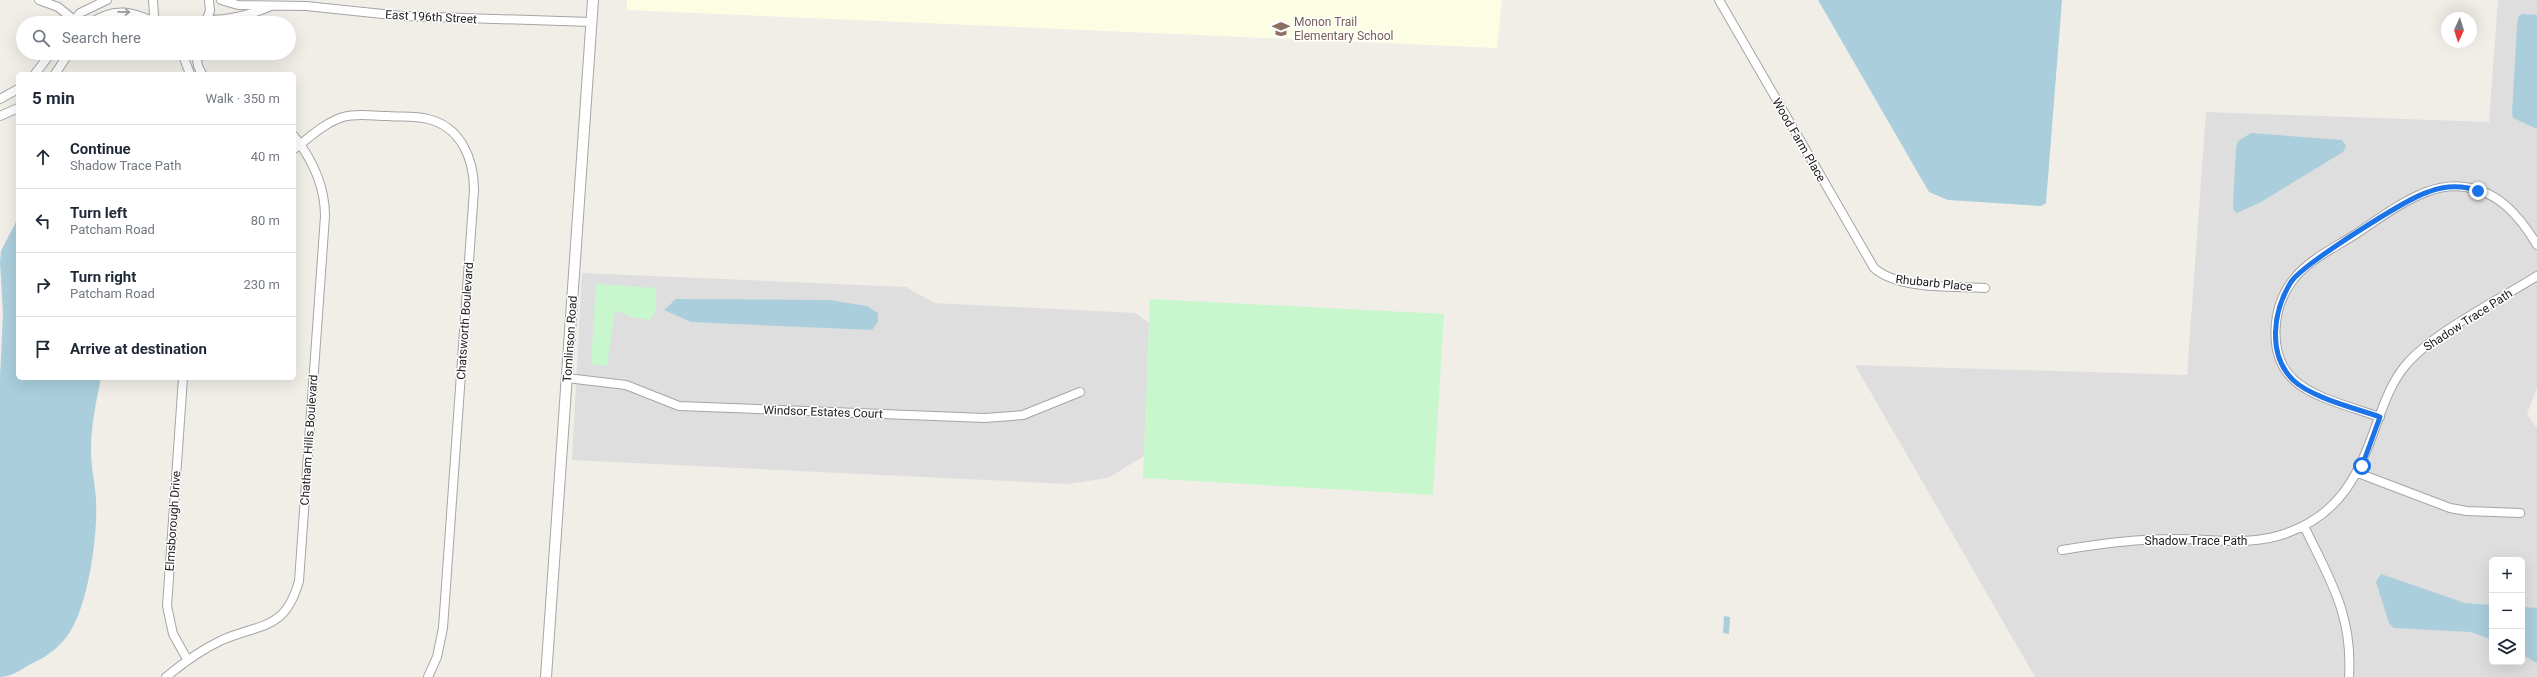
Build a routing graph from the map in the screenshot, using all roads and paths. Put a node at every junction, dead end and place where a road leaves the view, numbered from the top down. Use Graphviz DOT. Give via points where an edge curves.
graph roads {
  1 [pos="40,0"];
  2 [pos="107,0"];
  3 [pos="153,0"];
  4 [pos="209,0"];
  5 [pos="221,0"];
  6 [pos="593,0"];
  7 [pos="1719,0"];
  8 [pos="271,6"];
  9 [pos="68,16"];
  10 [pos="78,16"];
  11 [pos="100,16"];
  12 [pos="138,16"];
  13 [pos="154,16"];
  14 [pos="208,16"];
  15 [pos="238,16"];
  16 [pos="591,22"];
  17 [pos="46,60"];
  18 [pos="64,60"];
  19 [pos="185,60"];
  20 [pos="197,60"];
  21 [pos="37,72"];
  22 [pos="56,72"];
  23 [pos="189,72"];
  24 [pos="201,72"];
  25 [pos="16,90"];
  26 [pos="0,99"];
  27 [pos="16,109"];
  28 [pos="0,116"];
  29 [pos="297,147"];
  30 [pos="2537,245"];
  31 [pos="1883,276"];
  32 [pos="2537,276"];
  33 [pos="1985,288"];
  34 [pos="567,378"];
  35 [pos="183,380"];
  36 [pos="1080,392"];
  37 [pos="2380,417"];
  38 [pos="2358,473"];
  39 [pos="2520,513"];
  40 [pos="2304,526"];
  41 [pos="2062,550"];
  42 [pos="187,659"];
  43 [pos="166,677"];
  44 [pos="428,677"];
  45 [pos="546,677"];
  46 [pos="2349,677"];
  1 -- 9 [label="street" via="54,4"];
  2 -- 10 [label="street"];
  3 -- 13 [label="street"];
  4 -- 14 [label="street"];
  5 -- 8 [label="street, East 196th Street" via="238,5"];
  6 -- 16 [label="street, Tomlinson Road"];
  7 -- 31 [label="street, Wood Farm Place" via="1864,254"];
  8 -- 15 [label="street, East 196th Street"];
  8 -- 16 [label="street, East 196th Street" via="306,6 402,16"];
  11 -- 12 [label="street, one-way" via="124,11"];
  16 -- 34 [label="street, Tomlinson Road"];
  17 -- 21 [label="street"];
  18 -- 22 [label="street"];
  19 -- 23 [label="street"];
  20 -- 24 [label="street"];
  25 -- 26 [label="street"];
  27 -- 28 [label="street"];
  29 -- 42 [label="street, Chatham Hills Boulevard" via="319,181 325,216 299,581 292,600 275,620 265,626 223,640"];
  29 -- 44 [label="street, Chatsworth Boulevard" via="328,124 346,116 426,118 442,125 460,139 468,151 472,166 474,190 443,628 437,657"];
  30 -- 37 [label="street" via="2519,216 2501,202 2471,188 2448,187 2426,192 2404,203 2316,259 2298,274 2288,288 2276,322 2275,340 2280,360 2294,381 2309,391"];
  31 -- 33 [label="street, Rhubarb Place" via="1904,282"];
  32 -- 37 [label="street, Shadow Trace Path" via="2437,338 2419,352 2396,380"];
  34 -- 36 [label="street, Windsor Estates Court" via="626,385 679,406 985,418 1028,414"];
  34 -- 45 [label="street, Tomlinson Road"];
  35 -- 42 [label="street, Elmsborough Drive" via="167,606 173,634"];
  37 -- 38 [label="street, Shadow Trace Path"];
  38 -- 39 [label="street" via="2450,508"];
  38 -- 40 [label="street, Shadow Trace Path" via="2331,508"];
  40 -- 41 [label="street, Shadow Trace Path" via="2260,541 2170,539"];
  40 -- 46 [label="street" via="2344,613 2350,646"];
  42 -- 43 [label="street, Chatham Hills Boulevard"];
}
